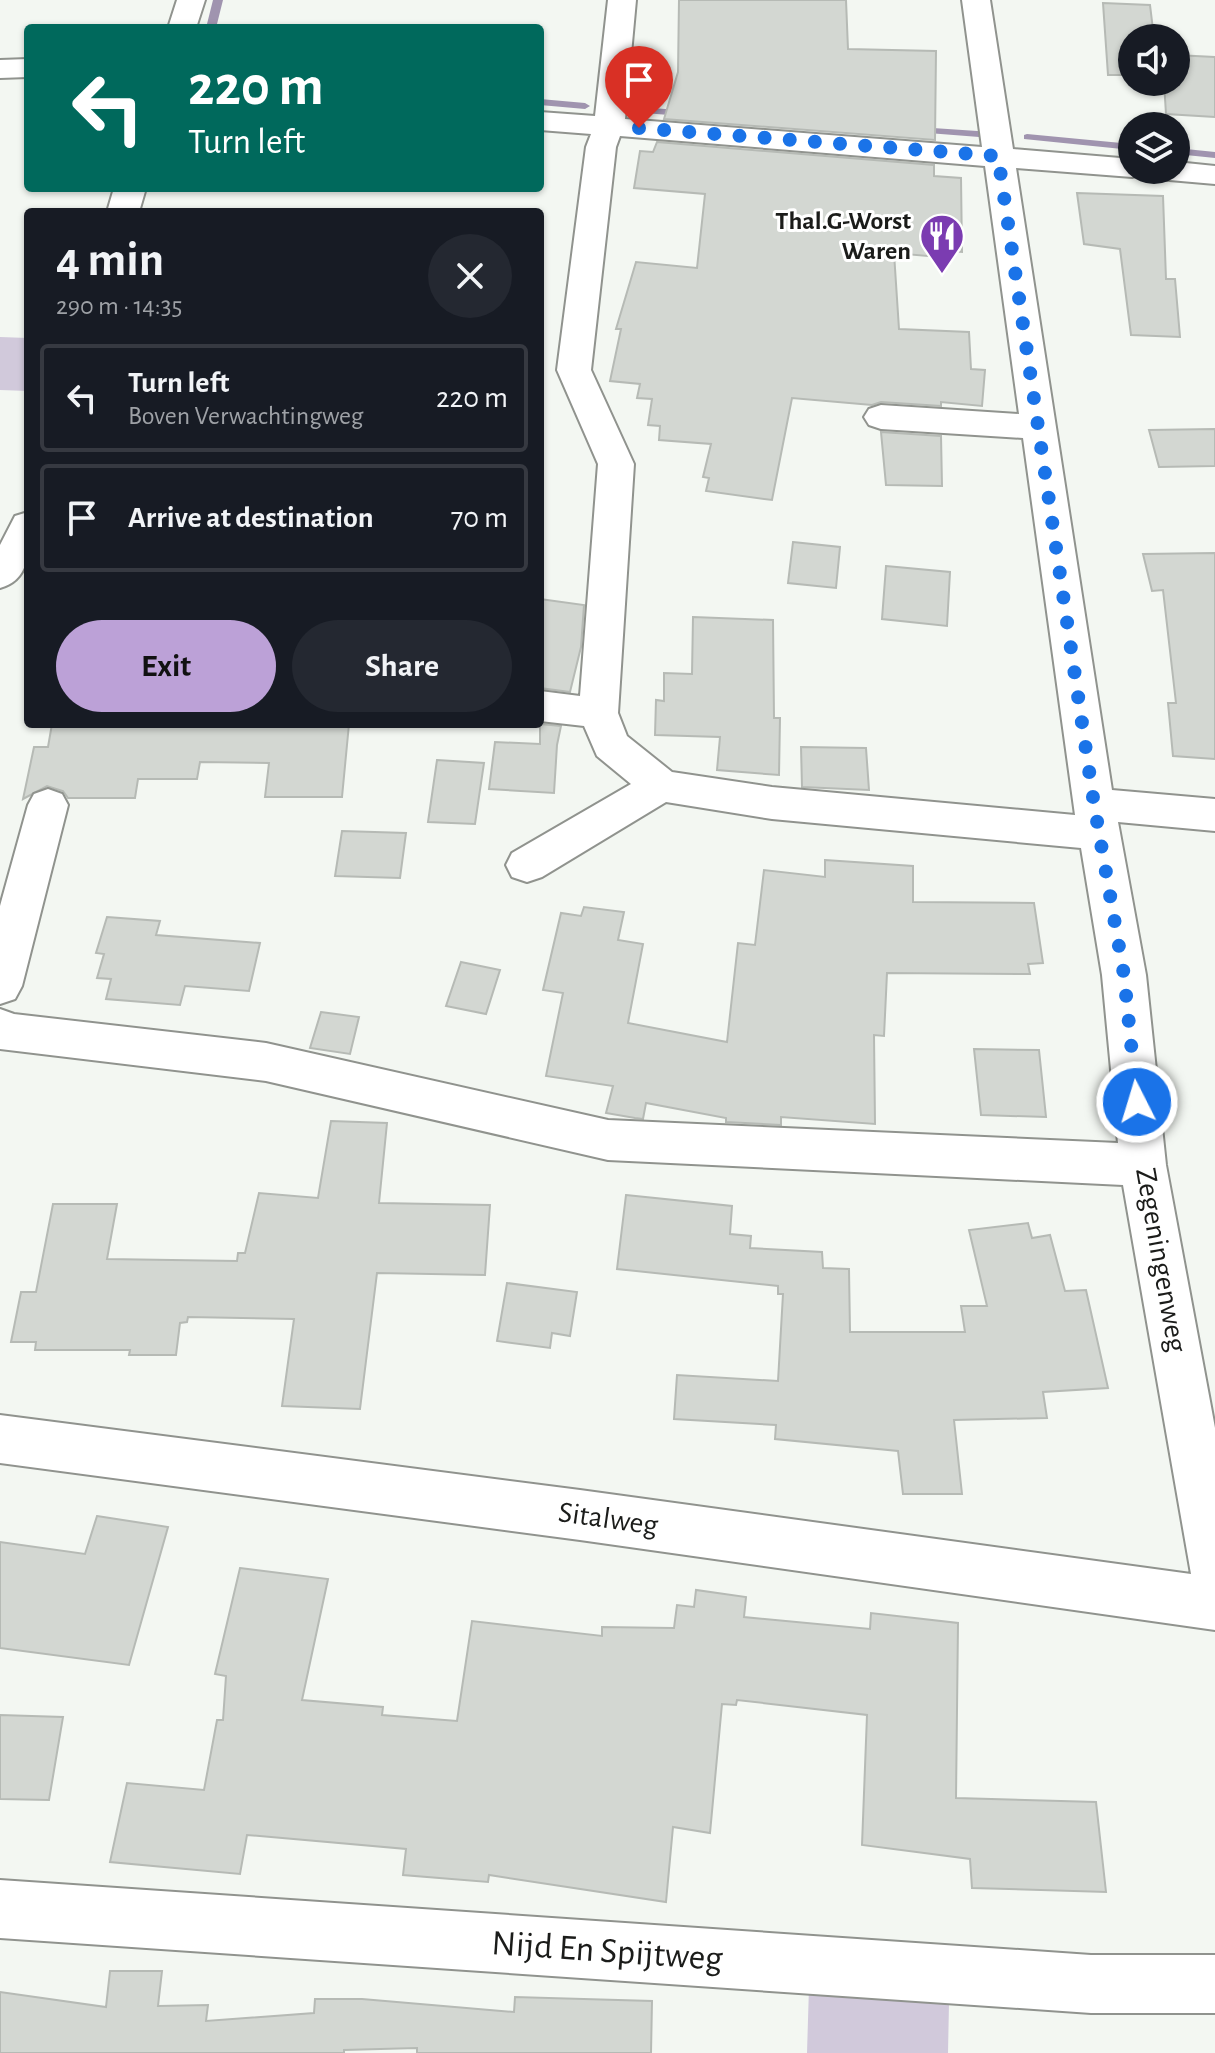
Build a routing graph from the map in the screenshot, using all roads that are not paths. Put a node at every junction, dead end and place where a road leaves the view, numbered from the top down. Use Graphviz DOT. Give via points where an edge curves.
graph roads {
  1 [pos="191,0"];
  2 [pos="622,0"];
  3 [pos="976,0"];
  4 [pos="183,24"];
  5 [pos="24,68"];
  6 [pos="0,69"];
  7 [pos="544,121"];
  8 [pos="609,126"];
  9 [pos="998,156"];
  10 [pos="1118,167"];
  11 [pos="1190,173"];
  12 [pos="1215,175"];
  13 [pos="881,417"];
  14 [pos="1038,427"];
  15 [pos="24,533"];
  16 [pos="0,575"];
  17 [pos="544,706"];
  18 [pos="598,713"];
  19 [pos="661,786"];
  20 [pos="48,805"];
  21 [pos="1215,815"];
  22 [pos="1096,818"];
  23 [pos="527,865"];
  24 [pos="0,986"];
  25 [pos="0,1028"];
  26 [pos="1143,1165"];
  27 [pos="0,1439"];
  28 [pos="1215,1569"];
  29 [pos="1215,1604"];
  30 [pos="0,1909"];
  31 [pos="1215,1984"];
  1 -- 4 [label="street"];
  2 -- 8 [label="street"];
  3 -- 9 [label="street, Zegeningenweg"];
  5 -- 6 [label="street"];
  7 -- 8 [label="street"];
  8 -- 9 [label="street"];
  8 -- 18 [label="street" via="601,147 574,370 616,464"];
  9 -- 10 [label="street"];
  9 -- 14 [label="street, Zegeningenweg"];
  11 -- 12 [label="street"];
  13 -- 14 [label="street"];
  14 -- 22 [label="street, Zegeningenweg"];
  15 -- 16 [label="street"];
  17 -- 18 [label="street"];
  18 -- 19 [label="street" via="611,745"];
  19 -- 22 [label="street" via="772,803"];
  19 -- 23 [label="street"];
  20 -- 24 [label="street"];
  21 -- 22 [label="street"];
  22 -- 26 [label="street, Zegeningenweg" via="1124,975"];
  25 -- 26 [label="street" via="266,1062 608,1140"];
  26 -- 28 [label="street, Zegeningenweg"];
  27 -- 29 [label="street, Sitalweg"];
  30 -- 31 [label="street, Nijd En Spijtweg" via="1091,1984"];
}
